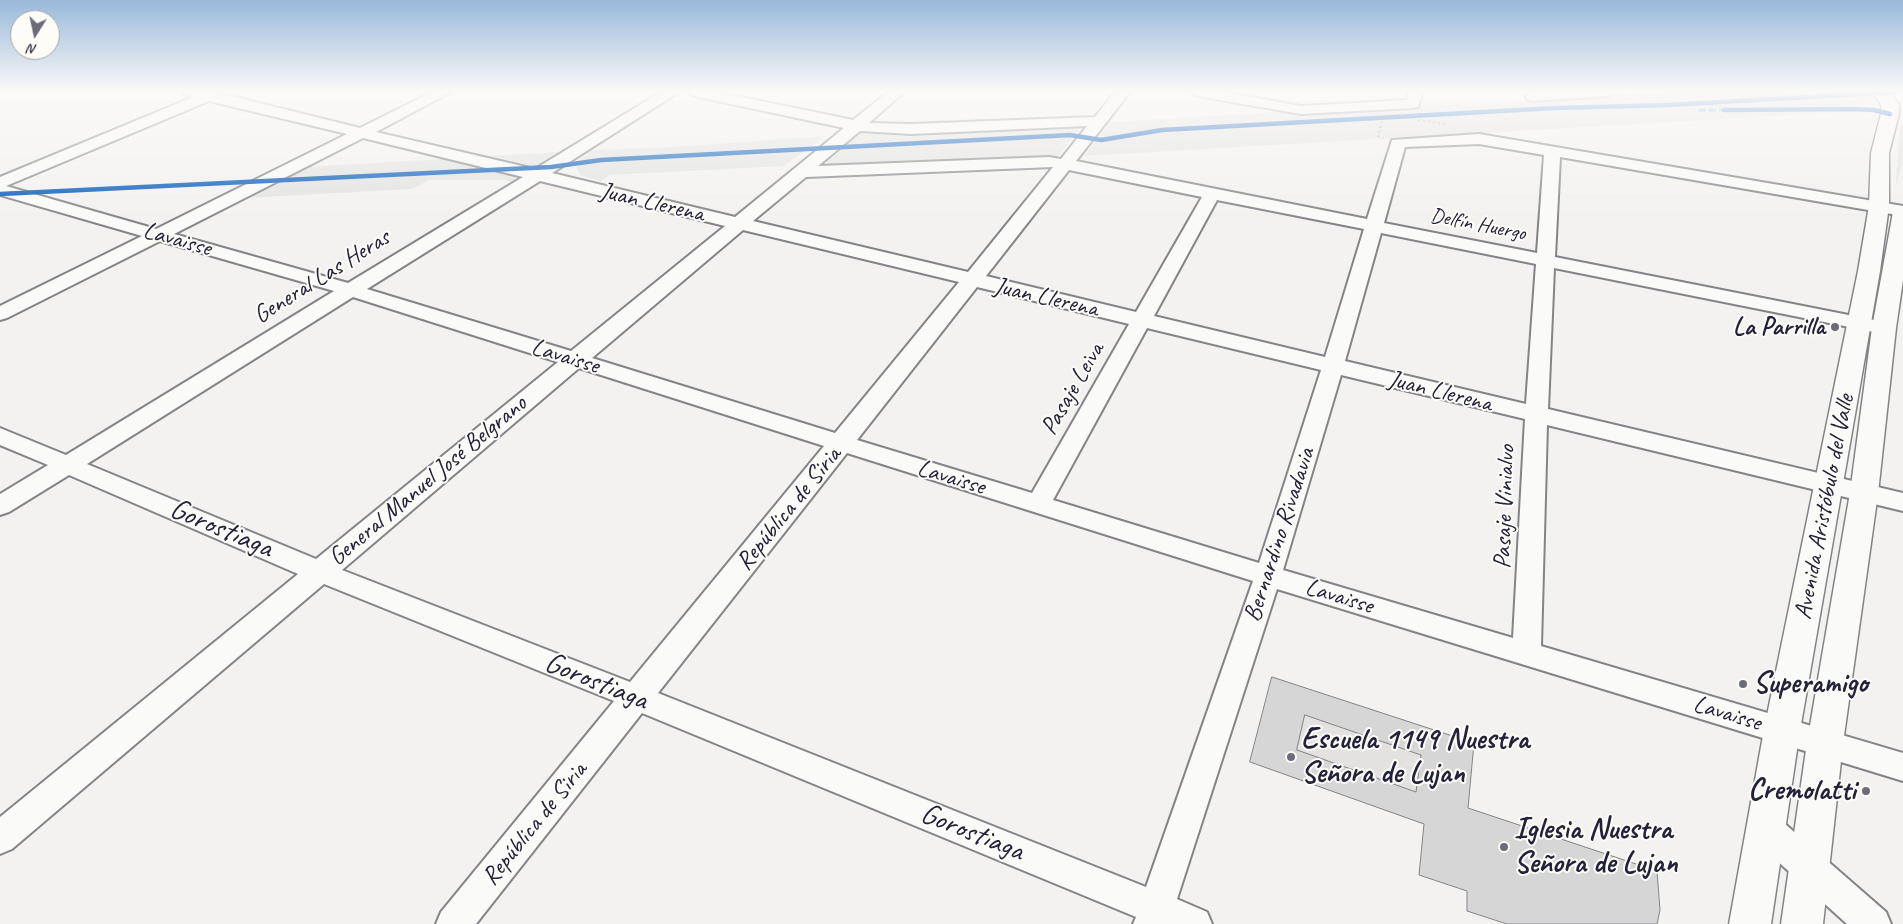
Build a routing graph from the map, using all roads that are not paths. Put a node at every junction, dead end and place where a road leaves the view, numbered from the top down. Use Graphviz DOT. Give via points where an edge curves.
graph roads {
  1 [pos="114,135"];
  2 [pos="356,135"];
  3 [pos="369,135"];
  4 [pos="603,135"];
  5 [pos="846,135"];
  6 [pos="1089,135"];
  7 [pos="1889,135"];
  8 [pos="1552,152"];
  9 [pos="1064,164"];
  10 [pos="801,172"];
  11 [pos="537,176"];
  12 [pos="0,183"];
  13 [pos="0,190"];
  14 [pos="1212,194"];
  15 [pos="1879,206"];
  16 [pos="1903,211"];
  17 [pos="738,223"];
  18 [pos="1374,227"];
  19 [pos="159,235"];
  20 [pos="1544,261"];
  21 [pos="1869,271"];
  22 [pos="1898,277"];
  23 [pos="972,281"];
  24 [pos="351,290"];
  25 [pos="0,314"];
  26 [pos="1142,321"];
  27 [pos="1858,324"];
  28 [pos="1884,328"];
  29 [pos="574,359"];
  30 [pos="1333,366"];
  31 [pos="1536,416"];
  32 [pos="0,436"];
  33 [pos="841,444"];
  34 [pos="67,464"];
  35 [pos="1830,486"];
  36 [pos="1864,493"];
  37 [pos="1903,502"];
  38 [pos="1038,505"];
  39 [pos="0,506"];
  40 [pos="320,572"];
  41 [pos="1268,576"];
  42 [pos="1526,654"];
  43 [pos="638,698"];
  44 [pos="1782,730"];
  45 [pos="1825,743"];
  46 [pos="1903,767"];
  47 [pos="1765,828"];
  48 [pos="0,838"];
  49 [pos="1808,866"];
  50 [pos="1153,916"];
  51 [pos="454,924"];
  52 [pos="1194,924"];
  53 [pos="1750,924"];
  54 [pos="1802,924"];
  55 [pos="1873,924"];
  1 -- 12 [label="street"];
  2 -- 19 [label="street"];
  3 -- 11 [label="street, Juan Llerena"];
  4 -- 11 [label="street, General Las Heras"];
  5 -- 10 [label="street, General Manuel José Belgrano"];
  6 -- 9 [label="street, República de Siria"];
  7 -- 15 [label="main road, Avenida Aristóbulo del Valle" via="1880,153"];
  8 -- 15 [label="street"];
  8 -- 18 [label="street, Bernardino Rivadavia" via="1479,140 1398,143"];
  8 -- 20 [label="street, Pasaje Vinialvo"];
  9 -- 10 [label="street, Delfín Huergo"];
  9 -- 14 [label="street, Delfín Huergo"];
  9 -- 23 [label="street, República de Siria"];
  10 -- 17 [label="street, General Manuel José Belgrano"];
  11 -- 17 [label="street, Juan Llerena"];
  11 -- 24 [label="street, General Las Heras"];
  13 -- 19 [label="street, Lavaisse"];
  14 -- 18 [label="street, Delfín Huergo"];
  14 -- 26 [label="street, Pasaje Leiva"];
  15 -- 16 [label="street"];
  15 -- 21 [label="main road, Avenida Aristóbulo del Valle"];
  16 -- 22 [label="main road, Avenida Aristóbulo del Valle"];
  17 -- 23 [label="street, Juan Llerena"];
  17 -- 29 [label="street, General Manuel José Belgrano"];
  18 -- 20 [label="street, Delfín Huergo"];
  18 -- 30 [label="street, Bernardino Rivadavia"];
  19 -- 24 [label="street, Lavaisse"];
  19 -- 25 [label="street"];
  20 -- 27 [label="street, Delfín Huergo"];
  20 -- 31 [label="street, Pasaje Vinialvo"];
  21 -- 22 [label="street"];
  21 -- 27 [label="main road, Avenida Aristóbulo del Valle"];
  22 -- 28 [label="main road, Avenida Aristóbulo del Valle"];
  23 -- 26 [label="street, Juan Llerena"];
  23 -- 33 [label="street, República de Siria"];
  24 -- 29 [label="street, Lavaisse"];
  24 -- 34 [label="street, General Las Heras"];
  26 -- 30 [label="street, Juan Llerena"];
  26 -- 38 [label="street, Pasaje Leiva"];
  27 -- 28 [label="street, Delfín Huergo"];
  27 -- 35 [label="main road, Avenida Aristóbulo del Valle"];
  28 -- 36 [label="main road, Avenida Aristóbulo del Valle"];
  29 -- 33 [label="street, Lavaisse"];
  29 -- 40 [label="street, General Manuel José Belgrano"];
  30 -- 31 [label="street, Juan Llerena"];
  30 -- 41 [label="street, Bernardino Rivadavia"];
  31 -- 35 [label="street, Juan Llerena"];
  31 -- 42 [label="street, Pasaje Vinialvo"];
  32 -- 34 [label="street, Gorostiaga"];
  33 -- 38 [label="street, Lavaisse"];
  33 -- 43 [label="street, República de Siria"];
  34 -- 39 [label="street, General Las Heras"];
  34 -- 40 [label="street, Gorostiaga"];
  35 -- 36 [label="street, Juan Llerena"];
  35 -- 44 [label="main road, Avenida Aristóbulo del Valle"];
  36 -- 37 [label="street, Juan Llerena"];
  36 -- 45 [label="main road, Avenida Aristóbulo del Valle"];
  38 -- 41 [label="street, Lavaisse"];
  40 -- 43 [label="street, Gorostiaga"];
  40 -- 48 [label="street, General Manuel José Belgrano"];
  41 -- 42 [label="street, Lavaisse"];
  41 -- 50 [label="street, Bernardino Rivadavia"];
  42 -- 44 [label="street, Lavaisse"];
  43 -- 50 [label="street, Gorostiaga"];
  43 -- 51 [label="street, República de Siria"];
  44 -- 45 [label="street, Lavaisse"];
  44 -- 47 [label="main road, Avenida Aristóbulo del Valle"];
  45 -- 46 [label="street, Lavaisse"];
  45 -- 49 [label="main road, Avenida Aristóbulo del Valle"];
  47 -- 49 [label="street"];
  47 -- 53 [label="main road, Avenida Aristóbulo del Valle"];
  49 -- 54 [label="main road, Avenida Aristóbulo del Valle"];
  49 -- 55 [label="street"];
  50 -- 52 [label="street, Gorostiaga"];
}
